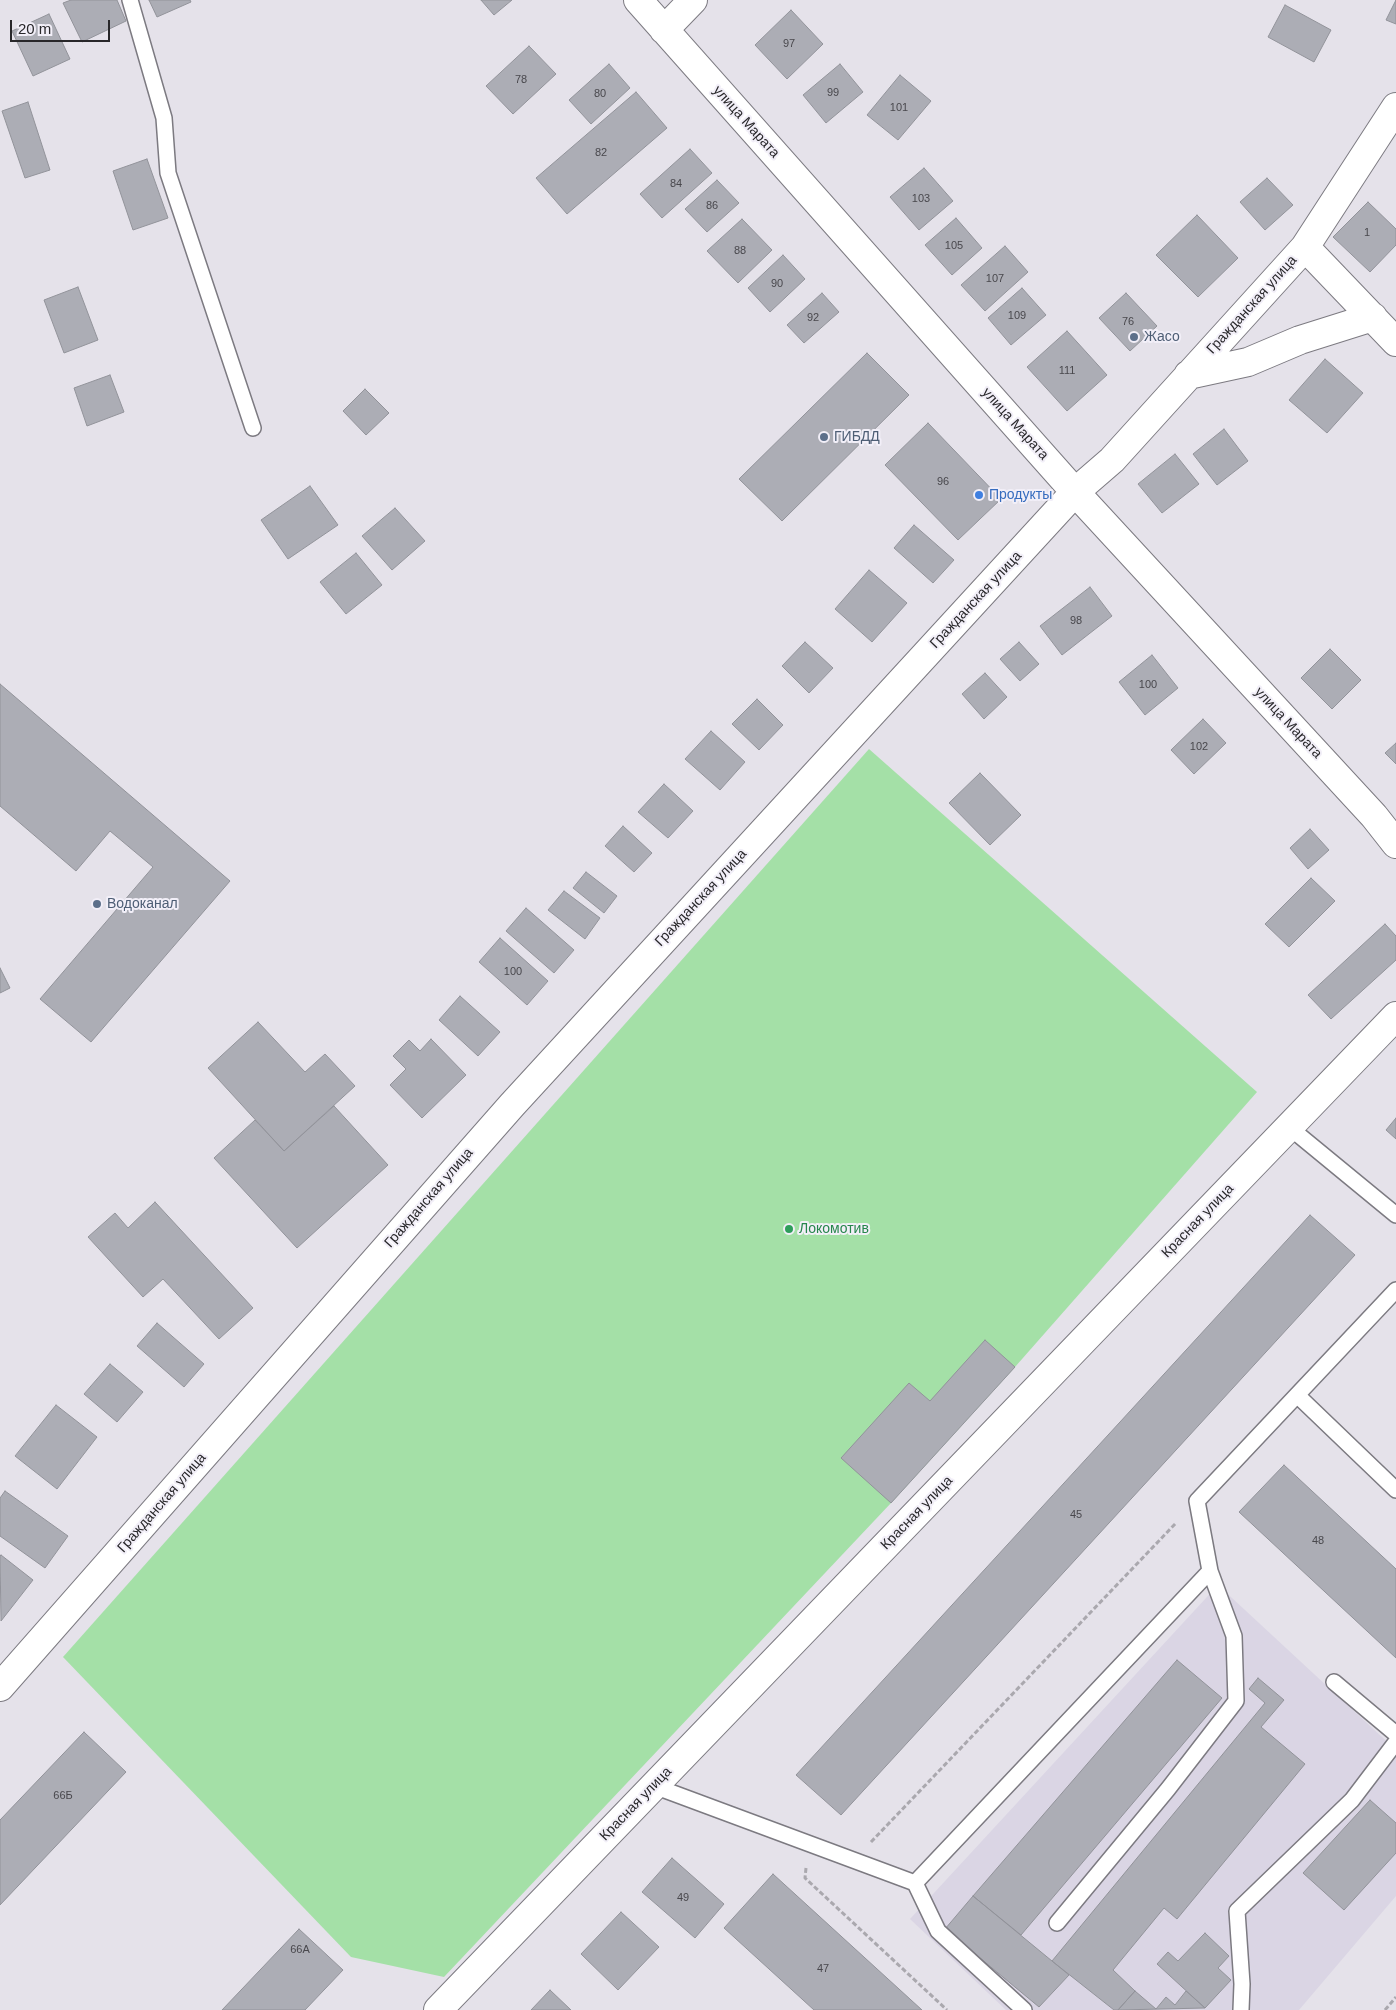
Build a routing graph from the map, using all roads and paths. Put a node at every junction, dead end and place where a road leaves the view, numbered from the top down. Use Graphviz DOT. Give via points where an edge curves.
graph roads {
  1 [pos="130,0"];
  2 [pos="638,0"];
  3 [pos="693,0"];
  4 [pos="664,30"];
  5 [pos="1396,107"];
  6 [pos="1305,246"];
  7 [pos="1373,317"];
  8 [pos="1396,342"];
  9 [pos="1188,375"];
  10 [pos="253,428"];
  11 [pos="1075,492"];
  12 [pos="1396,844"];
  13 [pos="1396,1016"];
  14 [pos="1289,1126"];
  15 [pos="1396,1215"];
  16 [pos="1396,1290"];
  17 [pos="1297,1395"];
  18 [pos="1396,1490"];
  19 [pos="1197,1500"];
  20 [pos="1210,1571"];
  21 [pos="1334,1682"];
  22 [pos="0,1687"];
  23 [pos="1396,1734"];
  24 [pos="1396,1742"];
  25 [pos="654,1786"];
  26 [pos="808,1845"];
  27 [pos="852,1862"];
  28 [pos="915,1883"];
  29 [pos="1057,1923"];
  30 [pos="1396,1997"];
  31 [pos="438,2010"];
  32 [pos="947,2010"];
  33 [pos="1024,2010"];
  34 [pos="1241,2010"];
  35 [pos="1385,2010"];
  1 -- 10 [label="lane" via="164,118 168,173"];
  2 -- 4 [label="street, улица Марата"];
  3 -- 4 [label="street"];
  4 -- 11 [label="street, улица Марата"];
  5 -- 6 [label="street, Гражданская улица"];
  6 -- 7 [label="street"];
  6 -- 9 [label="street, Гражданская улица"];
  7 -- 8 [label="street"];
  7 -- 9 [label="street" via="1300,340 1248,362"];
  9 -- 11 [label="street, Гражданская улица" via="1112,460"];
  11 -- 12 [label="street, улица Марата" via="1374,816"];
  11 -- 22 [label="street, Гражданская улица" via="512,1105"];
  13 -- 14 [label="street, Красная улица"];
  14 -- 15 [label="lane"];
  14 -- 25 [label="street, Красная улица"];
  16 -- 17 [label="lane"];
  17 -- 18 [label="lane"];
  17 -- 19 [label="lane"];
  19 -- 20 [label="lane"];
  19 -- 27 [label="path"];
  20 -- 28 [label="lane"];
  20 -- 29 [label="lane" via="1234,1636 1236,1701"];
  21 -- 23 [label="lane"];
  24 -- 34 [label="lane" via="1352,1800 1237,1911"];
  25 -- 26 [label="lane"];
  25 -- 31 [label="street, Красная улица"];
  26 -- 27 [label="lane"];
  26 -- 32 [label="path" via="805,1878"];
  27 -- 28 [label="lane"];
  28 -- 33 [label="lane" via="938,1930"];
  30 -- 35 [label="path"];
}
